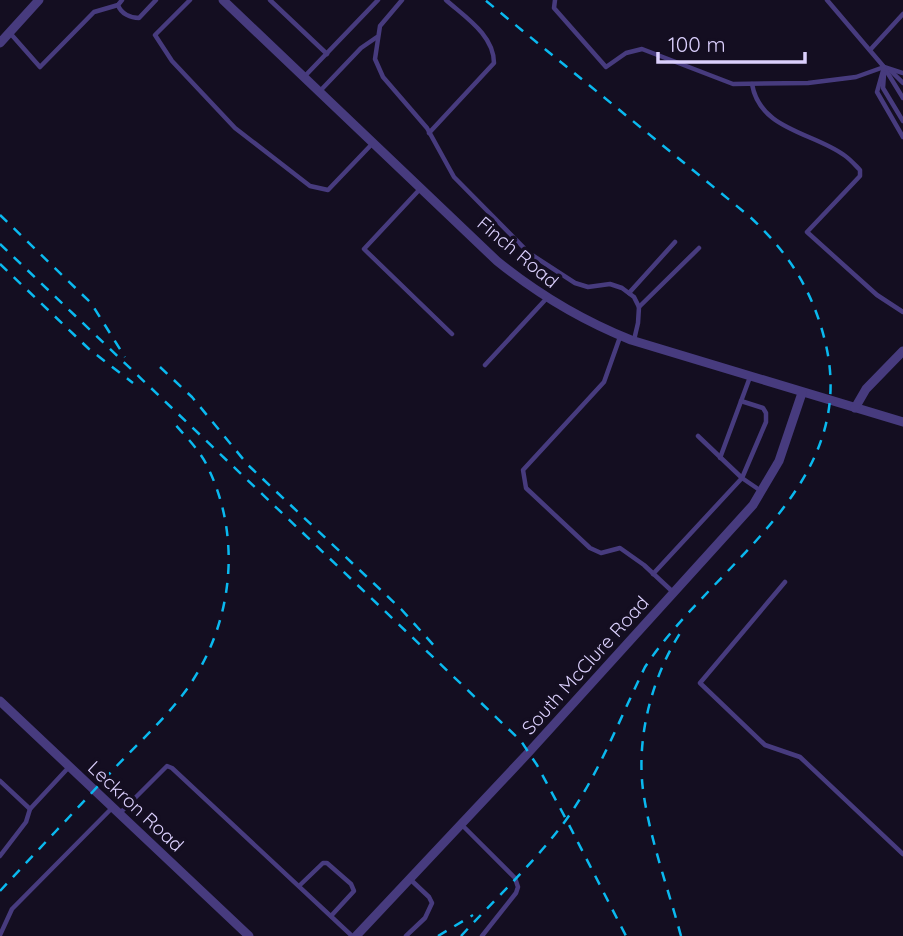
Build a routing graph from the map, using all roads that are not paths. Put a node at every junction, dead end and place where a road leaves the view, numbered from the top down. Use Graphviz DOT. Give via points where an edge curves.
graph roads {
  1 [pos="40,0"];
  2 [pos="122,0"];
  3 [pos="156,0"];
  4 [pos="181,0"];
  5 [pos="223,0"];
  6 [pos="270,0"];
  7 [pos="377,0"];
  8 [pos="402,0"];
  9 [pos="446,0"];
  10 [pos="555,0"];
  11 [pos="827,0"];
  12 [pos="188,2"];
  13 [pos="118,5"];
  14 [pos="903,14"];
  15 [pos="9,32"];
  16 [pos="378,36"];
  17 [pos="0,43"];
  18 [pos="870,50"];
  19 [pos="327,54"];
  20 [pos="884,66"];
  21 [pos="903,73"];
  22 [pos="304,77"];
  23 [pos="903,83"];
  24 [pos="752,84"];
  25 [pos="320,92"];
  26 [pos="903,98"];
  27 [pos="903,121"];
  28 [pos="429,133"];
  29 [pos="903,137"];
  30 [pos="373,143"];
  31 [pos="421,188"];
  32 [pos="675,242"];
  33 [pos="699,248"];
  34 [pos="629,293"];
  35 [pos="547,299"];
  36 [pos="639,307"];
  37 [pos="903,312"];
  38 [pos="452,334"];
  39 [pos="621,336"];
  40 [pos="634,341"];
  41 [pos="903,351"];
  42 [pos="485,365"];
  43 [pos="750,377"];
  44 [pos="802,393"];
  45 [pos="741,401"];
  46 [pos="855,408"];
  47 [pos="903,422"];
  48 [pos="698,436"];
  49 [pos="720,458"];
  50 [pos="742,478"];
  51 [pos="762,491"];
  52 [pos="653,574"];
  53 [pos="785,582"];
  54 [pos="674,593"];
  55 [pos="0,701"];
  56 [pos="69,767"];
  57 [pos="0,781"];
  58 [pos="30,808"];
  59 [pos="116,811"];
  60 [pos="461,825"];
  61 [pos="903,855"];
  62 [pos="0,856"];
  63 [pos="410,879"];
  64 [pos="299,886"];
  65 [pos="331,916"];
  66 [pos="0,935"];
  67 [pos="249,936"];
  68 [pos="354,936"];
  69 [pos="407,936"];
  70 [pos="482,936"];
  1 -- 15 [label="street"];
  2 -- 13 [label="lane"];
  3 -- 13 [label="lane" via="139,18 132,18"];
  4 -- 12 [label="lane"];
  5 -- 22 [label="street, Finch Road"];
  6 -- 19 [label="lane"];
  7 -- 19 [label="lane"];
  8 -- 16 [label="lane" via="380,26"];
  9 -- 28 [label="lane" via="494,49 494,63"];
  10 -- 24 [label="lane" via="554,8 606,66 642,49 733,84"];
  11 -- 18 [label="lane"];
  12 -- 30 [label="lane" via="155,35 172,61 235,128 310,186 328,190"];
  13 -- 15 [label="lane" via="94,12 40,67"];
  14 -- 18 [label="lane"];
  15 -- 17 [label="street"];
  16 -- 25 [label="lane"];
  16 -- 28 [label="lane" via="374,59 383,77"];
  18 -- 20 [label="lane"];
  19 -- 22 [label="lane"];
  20 -- 21 [label="lane"];
  20 -- 23 [label="lane"];
  20 -- 24 [label="lane" via="856,77"];
  20 -- 26 [label="lane"];
  20 -- 27 [label="lane" via="884,88"];
  20 -- 29 [label="lane" via="877,92"];
  22 -- 25 [label="street, Finch Road"];
  24 -- 37 [label="lane" via="755,98 779,124 842,153 860,170 860,176 807,232 884,301"];
  25 -- 30 [label="street, Finch Road"];
  28 -- 34 [label="lane" via="454,177 529,253 575,283 588,287 610,284"];
  30 -- 31 [label="street, Finch Road"];
  31 -- 35 [label="street, Finch Road" via="497,261"];
  31 -- 38 [label="lane" via="364,249"];
  32 -- 34 [label="lane"];
  33 -- 36 [label="lane"];
  34 -- 36 [label="lane"];
  35 -- 39 [label="street, Finch Road"];
  35 -- 42 [label="lane"];
  36 -- 40 [label="lane"];
  39 -- 40 [label="street, Finch Road"];
  39 -- 52 [label="lane" via="604,382 523,470 524,479 526,488 590,548 601,552 620,548"];
  40 -- 43 [label="street, Finch Road"];
  41 -- 46 [label="street" via="866,389"];
  43 -- 44 [label="street, Finch Road"];
  43 -- 45 [label="lane"];
  44 -- 46 [label="street, Finch Road"];
  44 -- 51 [label="street, South McClure Road" via="779,461"];
  45 -- 49 [label="lane"];
  45 -- 50 [label="lane" via="763,408 767,416"];
  46 -- 47 [label="street, Finch Road"];
  48 -- 49 [label="lane"];
  49 -- 50 [label="lane"];
  50 -- 51 [label="lane"];
  50 -- 52 [label="lane"];
  51 -- 54 [label="street, South McClure Road"];
  52 -- 54 [label="lane"];
  53 -- 61 [label="lane" via="700,683 765,745 800,757"];
  54 -- 60 [label="street, South McClure Road"];
  55 -- 56 [label="street, Leckron Road"];
  56 -- 58 [label="lane"];
  56 -- 59 [label="street, Leckron Road"];
  57 -- 58 [label="lane"];
  58 -- 62 [label="lane" via="26,822"];
  59 -- 64 [label="lane" via="167,766 172,768"];
  59 -- 66 [label="lane" via="12,909"];
  59 -- 67 [label="street, Leckron Road"];
  60 -- 63 [label="street, South McClure Road"];
  60 -- 70 [label="lane" via="515,878 518,887"];
  63 -- 68 [label="street, South McClure Road"];
  63 -- 69 [label="lane" via="432,904"];
  64 -- 65 [label="lane"];
  64 -- 65 [label="lane" via="323,863 351,884 354,891"];
  65 -- 68 [label="lane"];
}
